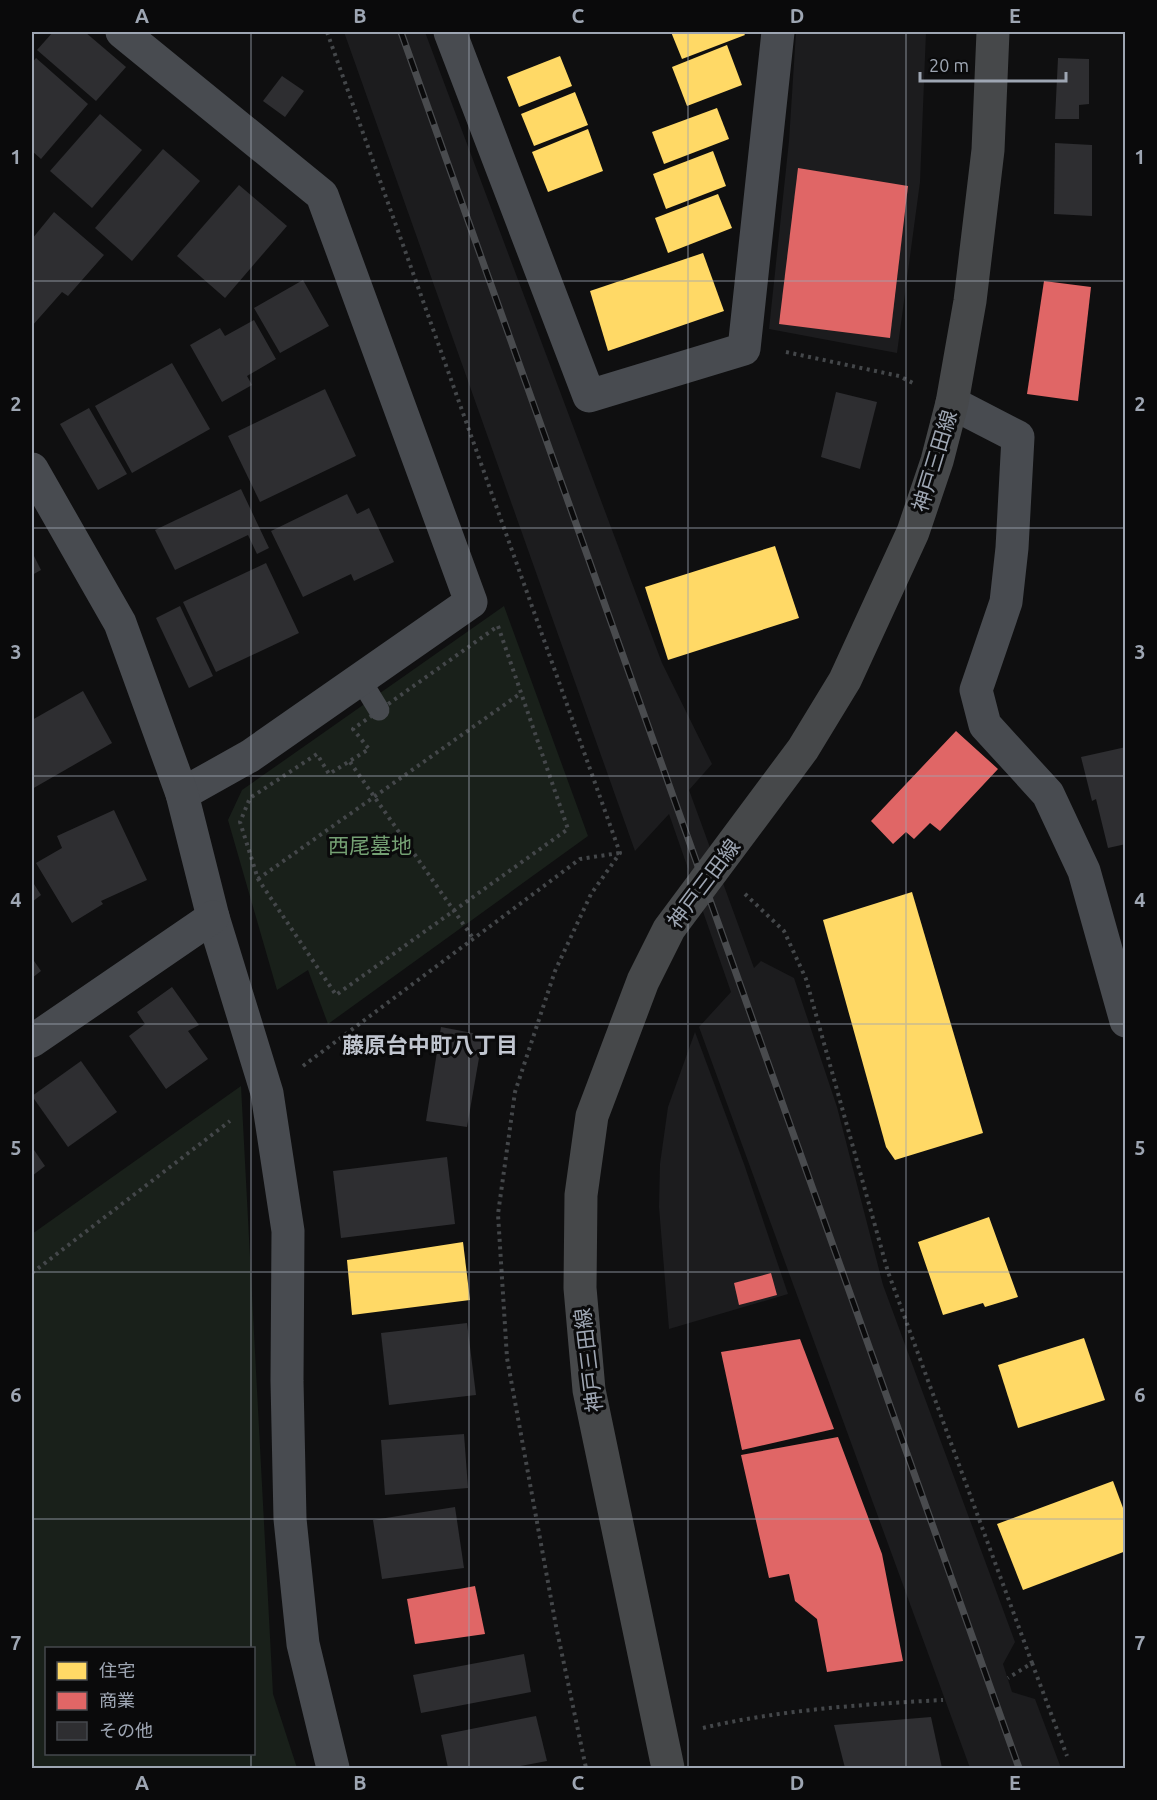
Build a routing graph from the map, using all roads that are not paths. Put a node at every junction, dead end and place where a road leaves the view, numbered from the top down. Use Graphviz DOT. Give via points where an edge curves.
graph roads {
  1 [pos="122,32"];
  2 [pos="450,32"];
  3 [pos="778,32"];
  4 [pos="993,32"];
  5 [pos="952,404"];
  6 [pos="32,469"];
  7 [pos="360,679"];
  8 [pos="380,710"];
  9 [pos="182,794"];
  10 [pos="213,917"];
  11 [pos="1125,1021"];
  12 [pos="32,1041"];
  13 [pos="665,1753"];
  14 [pos="333,1768"];
  1 -- 7 [label="street" via="322,195 471,602"];
  2 -- 3 [label="street" via="589,396 744,349"];
  4 -- 5 [label="main road, 神戸三田線" via="986,160 970,301"];
  5 -- 11 [label="street" via="1018,437 1006,602 976,690 985,725 1048,794 1084,871"];
  5 -- 13 [label="main road, 神戸三田線" via="913,532 845,680 803,749 669,929 643,981 592,1116 581,1195 580,1288 589,1390"];
  6 -- 9 [label="street" via="120,623"];
  7 -- 8 [label="lane"];
  7 -- 9 [label="street" via="250,756"];
  9 -- 10 [label="street"];
  10 -- 12 [label="street"];
  10 -- 14 [label="street" via="267,1092 288,1231 290,1519 303,1644"];
}
